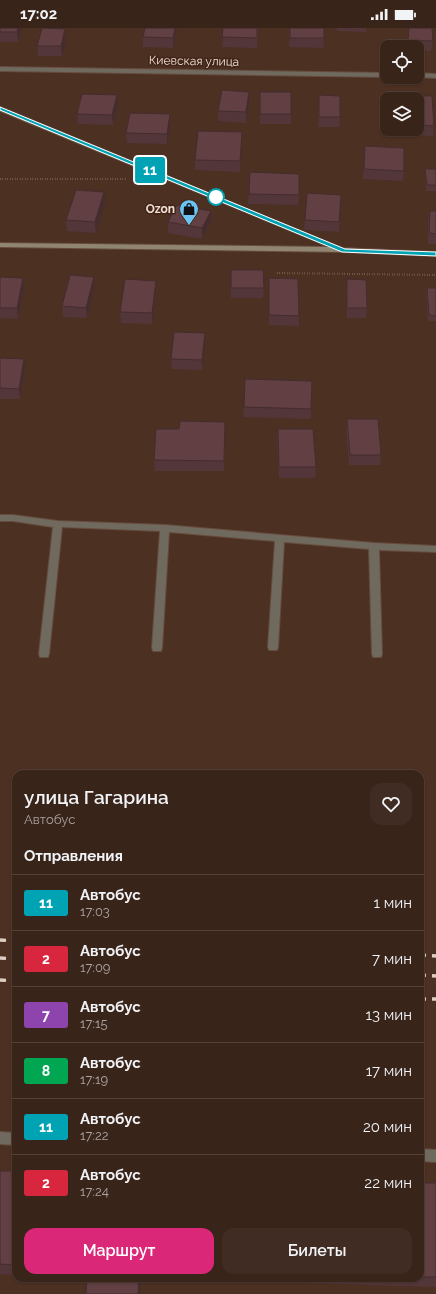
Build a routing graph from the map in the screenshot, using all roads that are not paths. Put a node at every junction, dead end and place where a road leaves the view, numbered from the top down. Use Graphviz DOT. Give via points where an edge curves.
graph roads {
  1 [pos="0,70"];
  2 [pos="380,75"];
  3 [pos="424,75"];
  4 [pos="436,76"];
  5 [pos="0,109"];
  6 [pos="0,245"];
  7 [pos="344,250"];
  8 [pos="436,254"];
  9 [pos="0,518"];
  10 [pos="58,524"];
  11 [pos="165,528"];
  12 [pos="280,538"];
  13 [pos="374,546"];
  14 [pos="436,549"];
  15 [pos="273,647"];
  16 [pos="157,648"];
  17 [pos="44,654"];
  18 [pos="377,654"];
  19 [pos="0,1138"];
  20 [pos="12,1139"];
  21 [pos="424,1155"];
  22 [pos="436,1156"];
  1 -- 2 [label="street, Киевская улица"];
  3 -- 4 [label="street"];
  5 -- 7 [label="street"];
  6 -- 7 [label="street"];
  7 -- 8 [label="street"];
  9 -- 10 [label="street"];
  10 -- 11 [label="street"];
  10 -- 17 [label="street"];
  11 -- 12 [label="street"];
  11 -- 16 [label="street"];
  12 -- 13 [label="street"];
  12 -- 15 [label="street"];
  13 -- 14 [label="street"];
  13 -- 18 [label="street"];
  19 -- 20 [label="street"];
  21 -- 22 [label="street"];
}
